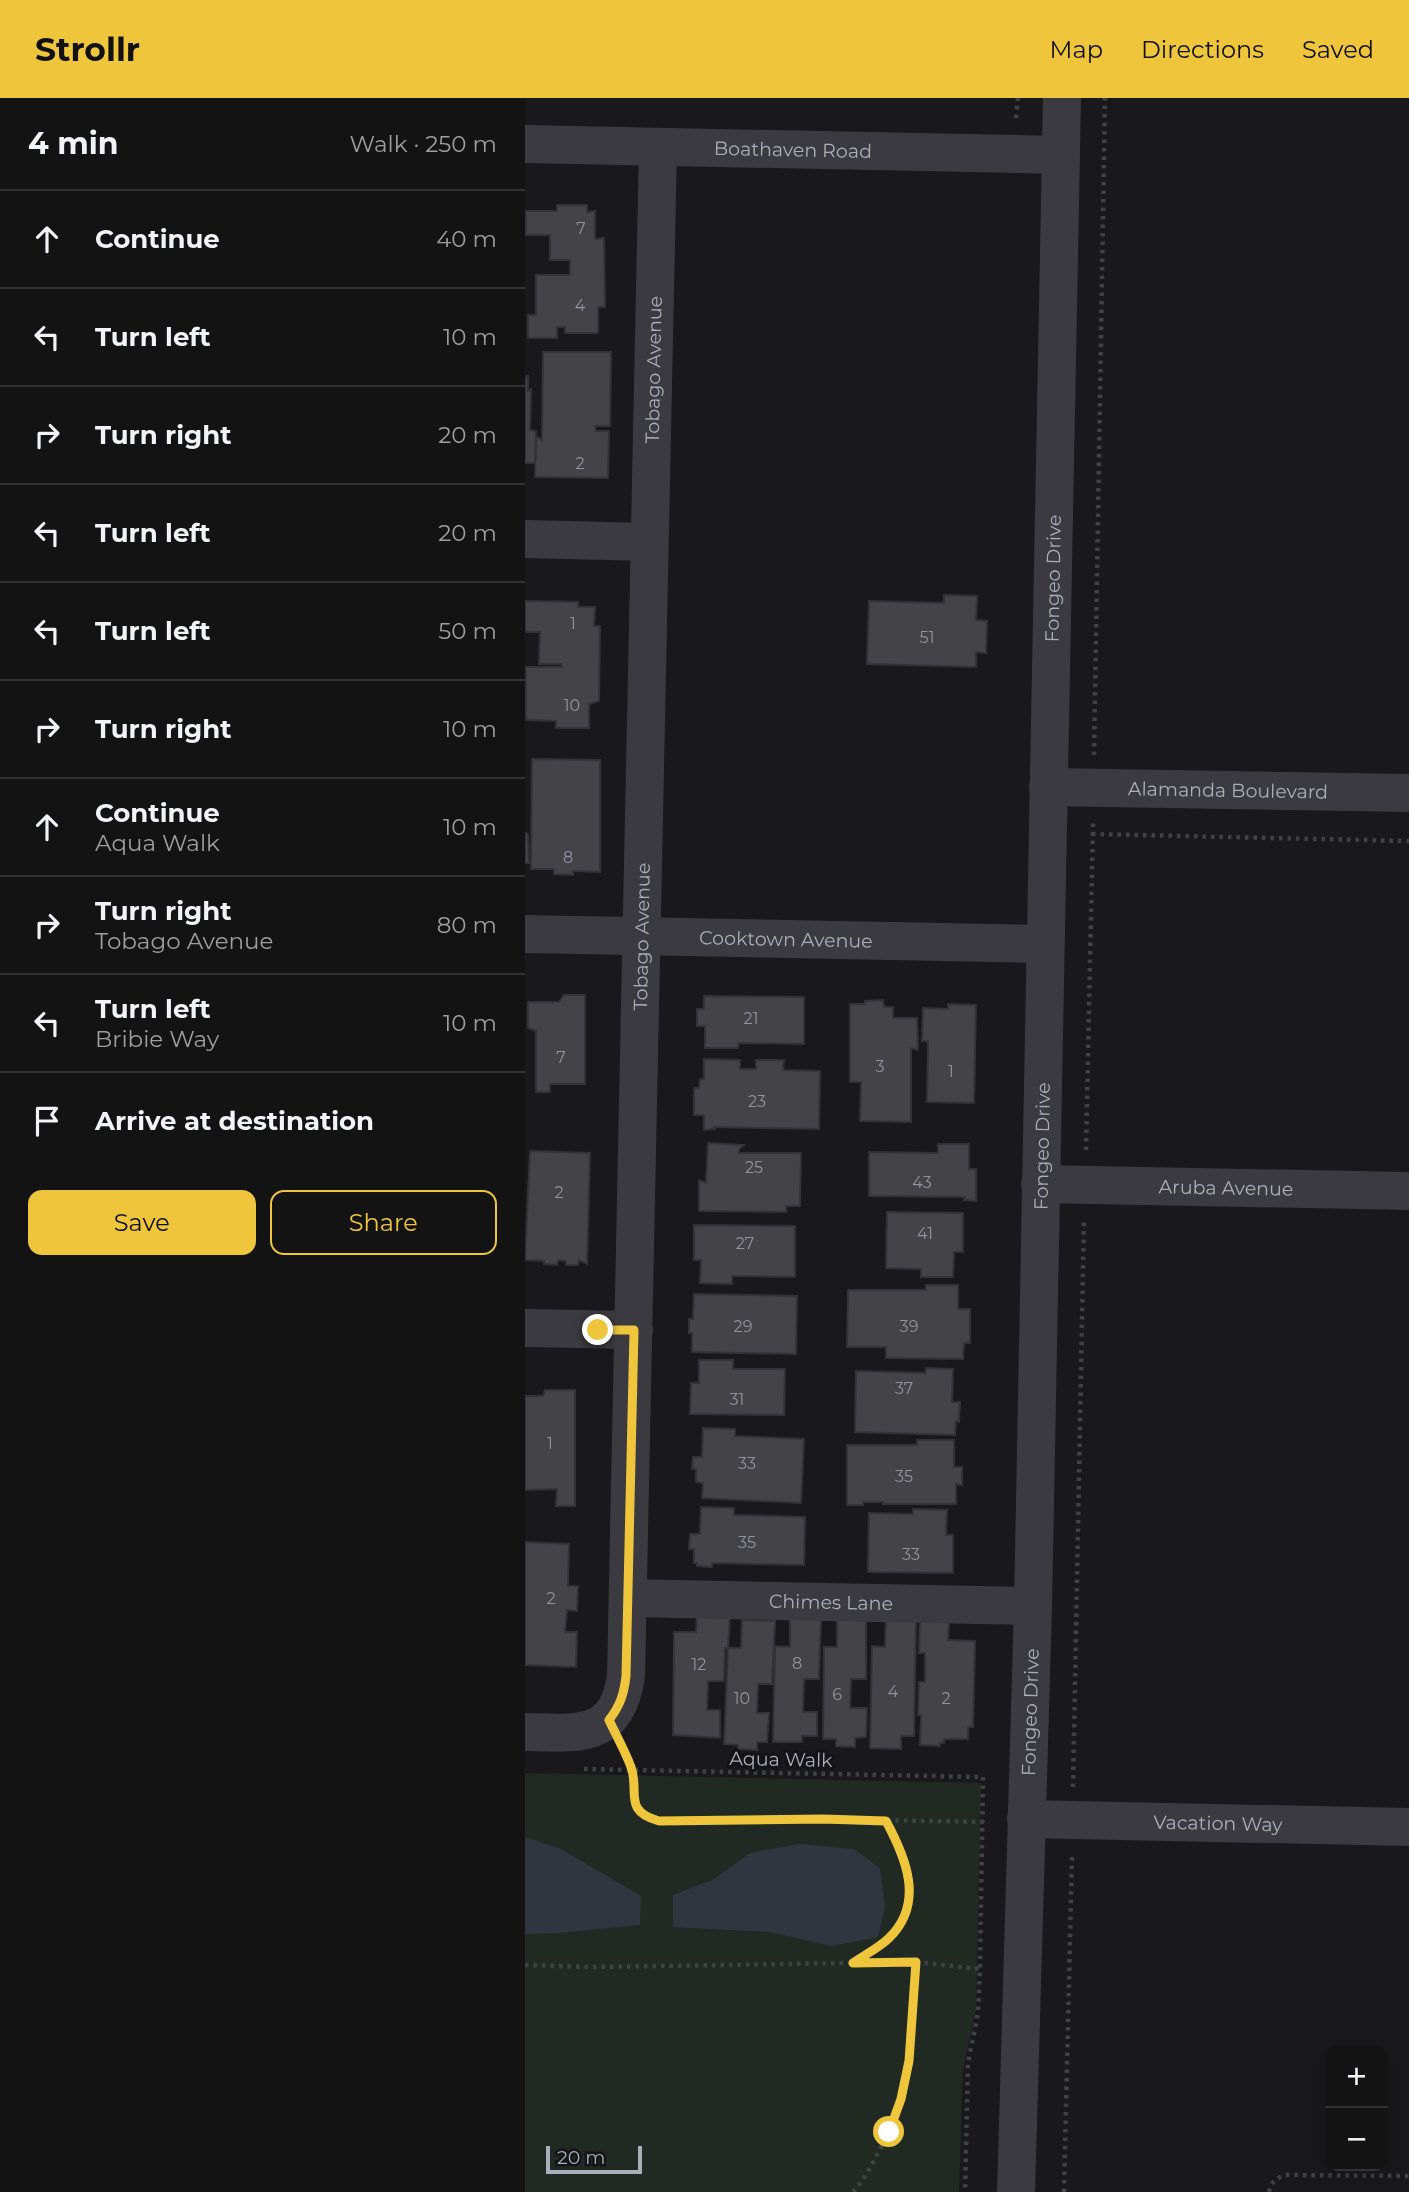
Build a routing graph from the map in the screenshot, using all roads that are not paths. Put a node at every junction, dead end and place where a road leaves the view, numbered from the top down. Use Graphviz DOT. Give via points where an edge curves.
graph roads {
  1 [pos="1062,98"];
  2 [pos="525,144"];
  3 [pos="658,147"];
  4 [pos="1061,155"];
  5 [pos="525,539"];
  6 [pos="649,542"];
  7 [pos="1048,787"];
  8 [pos="1409,793"];
  9 [pos="525,934"];
  10 [pos="641,936"];
  11 [pos="1045,944"];
  12 [pos="1041,1184"];
  13 [pos="1409,1191"];
  14 [pos="525,1328"];
  15 [pos="634,1330"];
  16 [pos="628,1598"];
  17 [pos="1033,1606"];
  18 [pos="525,1732"];
  19 [pos="1026,1819"];
  20 [pos="1409,1827"];
  21 [pos="1016,2192"];
  1 -- 4 [label="street, Fongeo Drive"];
  2 -- 3 [label="street, Boathaven Road"];
  3 -- 4 [label="street, Boathaven Road"];
  3 -- 6 [label="street, Tobago Avenue"];
  4 -- 7 [label="street, Fongeo Drive"];
  5 -- 6 [label="street"];
  6 -- 10 [label="street, Tobago Avenue"];
  7 -- 8 [label="street, Alamanda Boulevard"];
  7 -- 11 [label="street, Fongeo Drive"];
  9 -- 10 [label="street, Cooktown Avenue"];
  10 -- 11 [label="street, Cooktown Avenue"];
  10 -- 15 [label="street, Tobago Avenue"];
  11 -- 12 [label="street, Fongeo Drive"];
  12 -- 13 [label="street, Aruba Avenue"];
  12 -- 17 [label="street, Fongeo Drive"];
  14 -- 15 [label="street"];
  15 -- 16 [label="street, Tobago Avenue"];
  16 -- 17 [label="street, Chimes Lane"];
  16 -- 18 [label="street, Tobago Avenue" via="626,1676 623,1695 609,1720 583,1731"];
  17 -- 19 [label="street, Fongeo Drive"];
  19 -- 20 [label="street, Vacation Way"];
  19 -- 21 [label="street, Fongeo Drive"];
}
